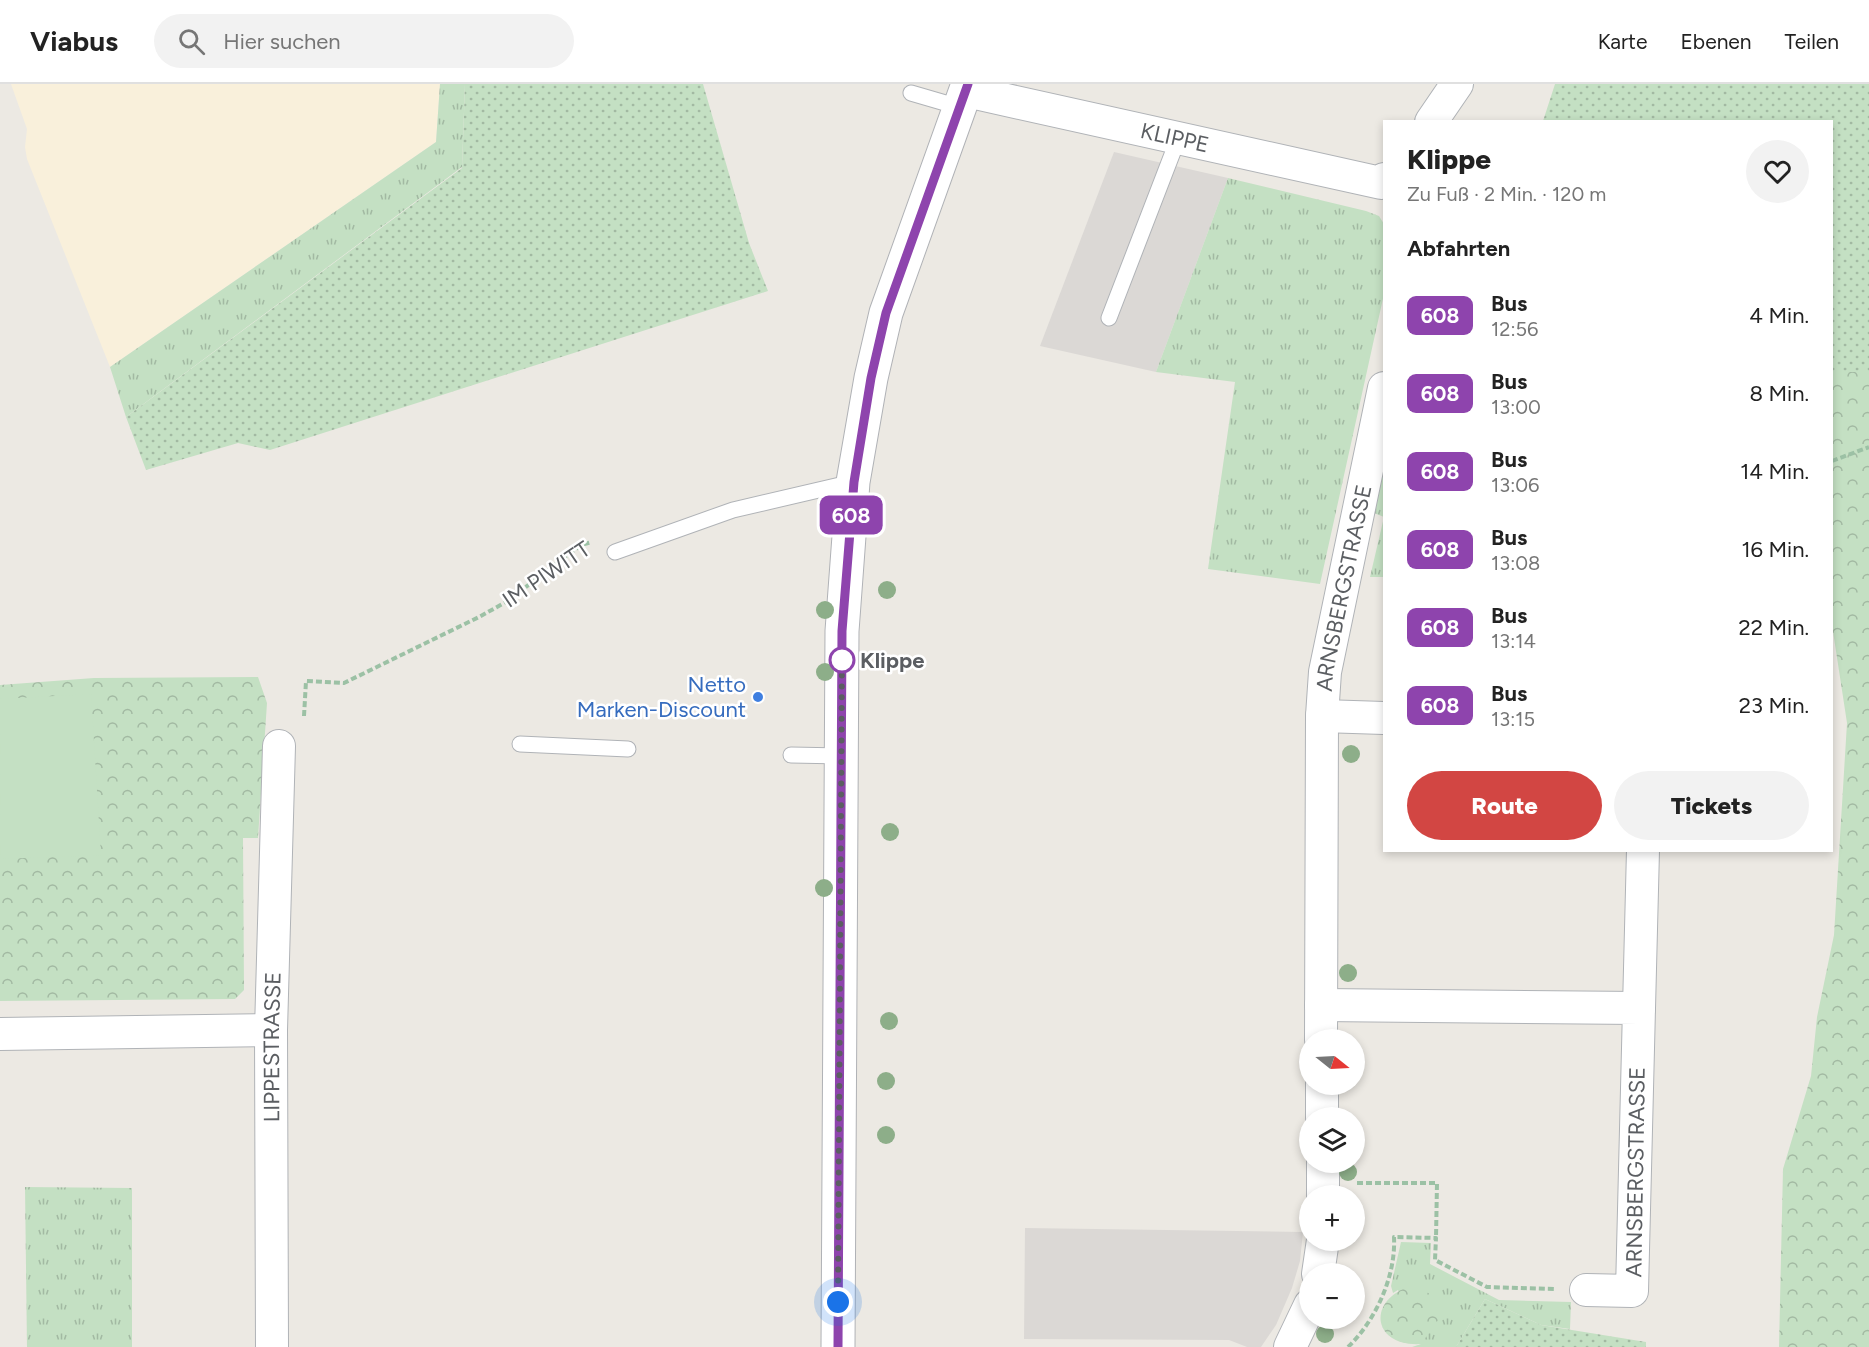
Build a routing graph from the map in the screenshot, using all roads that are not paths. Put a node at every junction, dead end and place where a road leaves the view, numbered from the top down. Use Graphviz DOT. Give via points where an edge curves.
graph roads {
  1 [pos="1457,84"];
  2 [pos="911,93"];
  3 [pos="964,94"];
  4 [pos="1432,120"];
  5 [pos="1178,139"];
  6 [pos="1383,182"];
  7 [pos="1109,318"];
  8 [pos="1383,393"];
  9 [pos="854,482"];
  10 [pos="616,551"];
  11 [pos="1322,716"];
  12 [pos="1383,718"];
  13 [pos="520,744"];
  14 [pos="279,746"];
  15 [pos="628,749"];
  16 [pos="790,755"];
  17 [pos="842,756"];
  18 [pos="1643,852"];
  19 [pos="1321,1005"];
  20 [pos="1639,1008"];
  21 [pos="1322,1029"];
  22 [pos="271,1030"];
  23 [pos="0,1034"];
  24 [pos="1586,1290"];
  25 [pos="1299,1328"];
  26 [pos="272,1347"];
  27 [pos="838,1347"];
  28 [pos="1290,1347"];
  1 -- 4 [label="street"];
  2 -- 3 [label="lane"];
  3 -- 5 [label="street, KLIPPE"];
  3 -- 9 [label="main road" via="886,313"];
  5 -- 6 [label="street, KLIPPE"];
  5 -- 7 [label="lane"];
  8 -- 11 [label="street, ARNSBERGSTRASSE" via="1325,672"];
  9 -- 10 [label="lane, IM PIWITT" via="733,510"];
  9 -- 17 [label="main road" via="842,631"];
  11 -- 12 [label="street, ARNSBERGSTRASSE"];
  11 -- 19 [label="street, ARNSBERGSTRASSE"];
  13 -- 15 [label="lane"];
  14 -- 22 [label="street, LIPPESTRASSE"];
  16 -- 17 [label="lane"];
  17 -- 27 [label="main road"];
  18 -- 20 [label="street, ARNSBERGSTRASSE"];
  19 -- 20 [label="street"];
  19 -- 21 [label="street, ARNSBERGSTRASSE"];
  20 -- 24 [label="street, ARNSBERGSTRASSE" via="1632,1291"];
  22 -- 23 [label="street"];
  22 -- 26 [label="street, LIPPESTRASSE"];
  25 -- 28 [label="street"];
}
